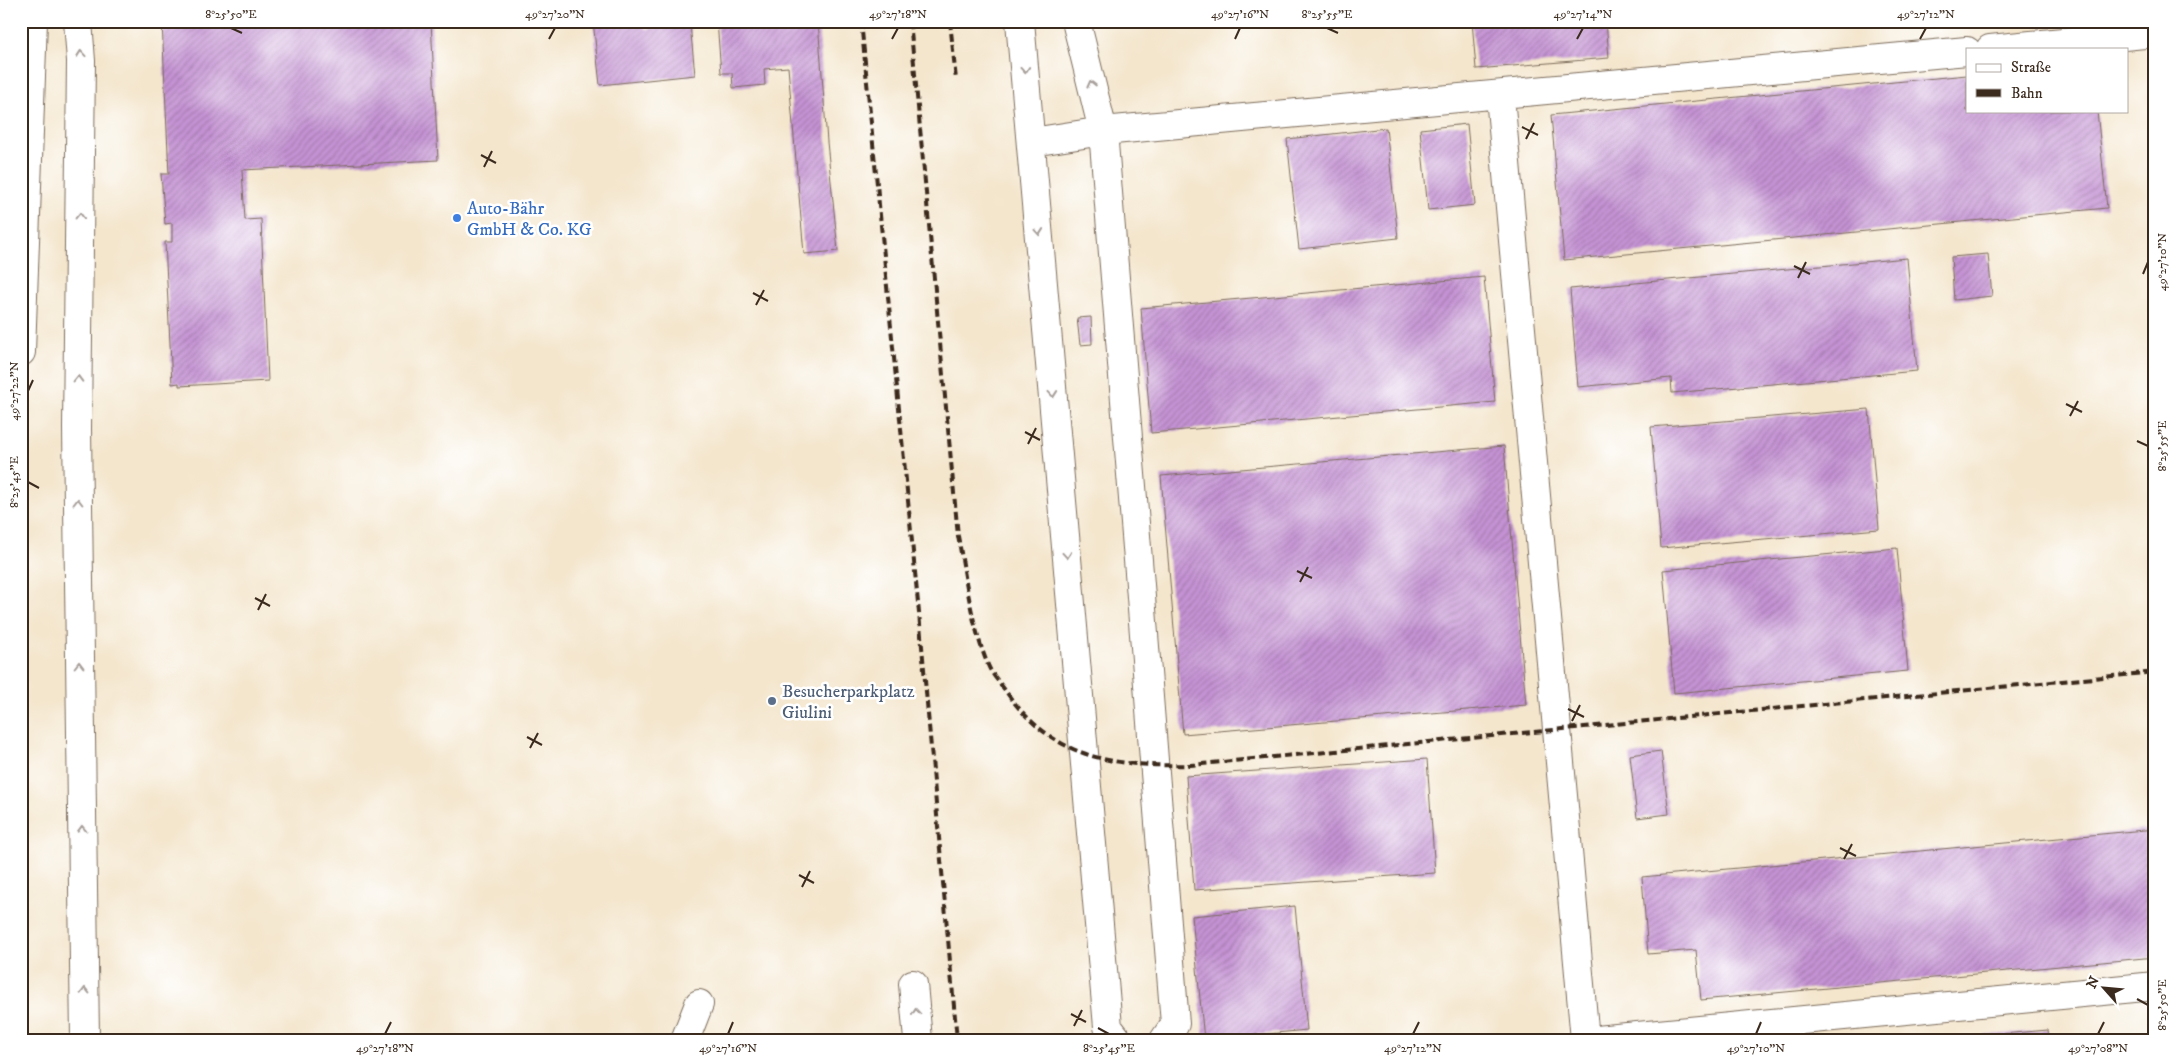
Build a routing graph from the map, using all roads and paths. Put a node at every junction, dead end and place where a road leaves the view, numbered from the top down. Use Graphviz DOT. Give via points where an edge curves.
graph roads {
  1 [pos="33,21"];
  2 [pos="78,21"];
  3 [pos="1020,21"];
  4 [pos="1076,21"];
  5 [pos="2155,33"];
  6 [pos="2000,48"];
  7 [pos="1966,51"];
  8 [pos="1500,96"];
  9 [pos="1103,131"];
  10 [pos="1032,142"];
  11 [pos="21,352"];
  12 [pos="913,984"];
  13 [pos="2155,986"];
  14 [pos="699,1004"];
  15 [pos="86,1040"];
  16 [pos="685,1040"];
  17 [pos="918,1040"];
  18 [pos="1118,1040"];
  19 [pos="1164,1040"];
  20 [pos="1585,1040"];
  21 [pos="1596,1040"];
  1 -- 11 [label="main road"];
  15 -- 2 [label="main road, one-way" via="77,447 81,71"];
  3 -- 10 [label="main road, one-way"];
  9 -- 4 [label="main road, one-way"];
  5 -- 6 [label="main road"];
  7 -- 8 [label="main road"];
  8 -- 9 [label="main road"];
  8 -- 20 [label="main road"];
  9 -- 10 [label="main road"];
  9 -- 19 [label="main road" via="1175,1024"];
  10 -- 18 [label="main road, one-way" via="1108,1027"];
  17 -- 12 [label="main road, one-way"];
  13 -- 21 [label="main road"];
  14 -- 16 [label="main road"];
}
